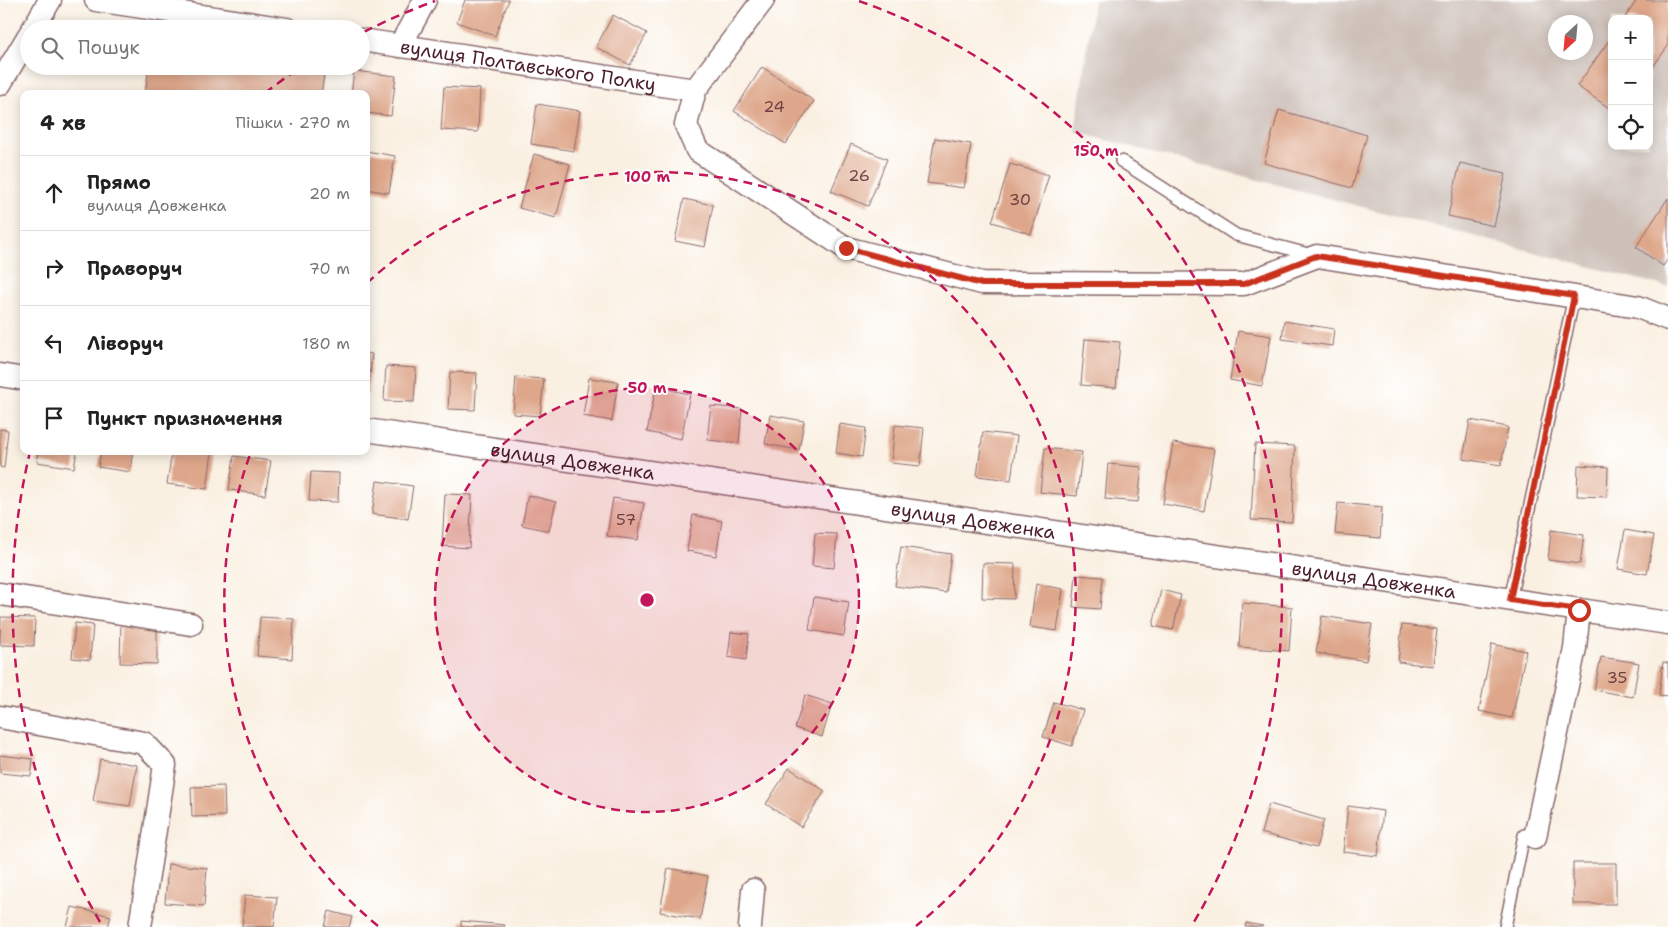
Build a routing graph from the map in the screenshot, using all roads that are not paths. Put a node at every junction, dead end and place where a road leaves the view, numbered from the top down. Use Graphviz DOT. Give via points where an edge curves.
graph roads {
  1 [pos="50,0"];
  2 [pos="96,0"];
  3 [pos="425,0"];
  4 [pos="763,0"];
  5 [pos="38,20"];
  6 [pos="228,20"];
  7 [pos="370,41"];
  8 [pos="400,46"];
  9 [pos="20,50"];
  10 [pos="0,84"];
  11 [pos="695,90"];
  12 [pos="1121,162"];
  13 [pos="1316,256"];
  14 [pos="1574,296"];
  15 [pos="1668,319"];
  16 [pos="0,375"];
  17 [pos="20,378"];
  18 [pos="370,431"];
  19 [pos="0,594"];
  20 [pos="1510,600"];
  21 [pos="1579,610"];
  22 [pos="1668,623"];
  23 [pos="191,624"];
  24 [pos="0,717"];
  25 [pos="1529,836"];
  26 [pos="753,890"];
  27 [pos="140,927"];
  28 [pos="750,927"];
  29 [pos="1504,927"];
  1 -- 5 [label="street"];
  2 -- 6 [label="street"];
  3 -- 8 [label="street"];
  4 -- 11 [label="street"];
  7 -- 8 [label="street, вулиця Полтавського Полку"];
  8 -- 11 [label="street, вулиця Полтавського Полку"];
  9 -- 10 [label="street"];
  11 -- 13 [label="street" via="686,125 697,150 846,248 874,257 982,284 1244,284"];
  12 -- 13 [label="lane" via="1236,235"];
  13 -- 14 [label="street"];
  14 -- 15 [label="street" via="1638,307"];
  14 -- 20 [label="lane"];
  16 -- 17 [label="street"];
  18 -- 20 [label="street, вулиця Довженка"];
  19 -- 23 [label="street"];
  20 -- 21 [label="street, вулиця Довженка"];
  21 -- 22 [label="street, вулиця Довженка"];
  21 -- 25 [label="street" via="1576,648"];
  24 -- 27 [label="street" via="144,743 165,765"];
  25 -- 29 [label="lane"];
  26 -- 28 [label="street"];
}
